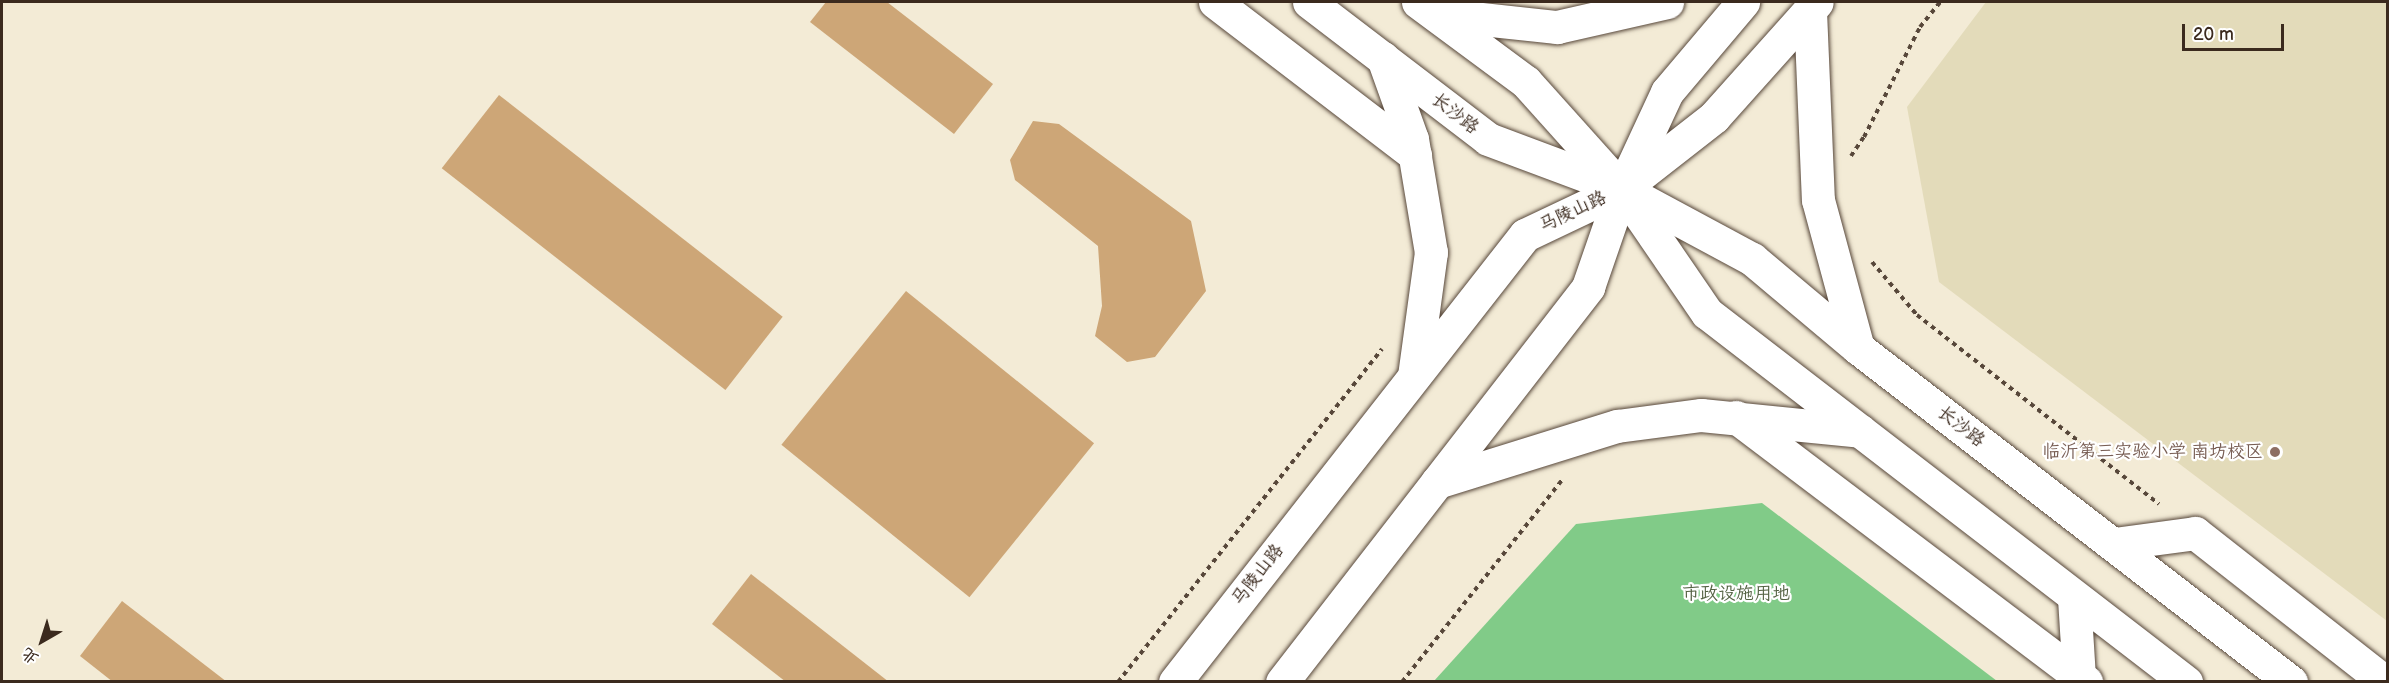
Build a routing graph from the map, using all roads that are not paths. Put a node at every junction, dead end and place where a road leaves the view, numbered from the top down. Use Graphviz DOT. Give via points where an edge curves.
graph roads {
  1 [pos="1215,2"];
  2 [pos="1309,2"];
  3 [pos="1667,2"];
  4 [pos="1743,2"];
  5 [pos="1813,6"];
  6 [pos="1426,8"];
  7 [pos="1383,58"];
  8 [pos="1415,154"];
  9 [pos="1622,189"];
  10 [pos="1858,348"];
  11 [pos="1414,376"];
  12 [pos="1736,417"];
  13 [pos="1860,431"];
  14 [pos="1437,482"];
  15 [pos="2114,544"];
  16 [pos="2074,598"];
  17 [pos="1285,679"];
  18 [pos="2083,679"];
  19 [pos="1175,681"];
  20 [pos="2186,681"];
  21 [pos="2291,681"];
  22 [pos="2385,681"];
  1 -- 8 [label="main road"];
  2 -- 7 [label="main road, 长沙路"];
  3 -- 6 [label="main road" via="1557,27"];
  4 -- 9 [label="main road" via="1667,92"];
  5 -- 9 [label="main road" via="1714,117"];
  5 -- 10 [label="main road" via="1818,200"];
  6 -- 9 [label="main road, 长沙路" via="1526,82"];
  7 -- 8 [label="main road"];
  7 -- 9 [label="main road, 长沙路" via="1488,139"];
  8 -- 11 [label="main road" via="1431,252"];
  9 -- 10 [label="main road, 长沙路" via="1752,259"];
  9 -- 11 [label="main road, 马陵山路" via="1525,235"];
  9 -- 13 [label="main road, 长沙路" via="1707,313"];
  9 -- 14 [label="main road, 马陵山路" via="1588,287"];
  10 -- 15 [label="main road, 长沙路"];
  11 -- 19 [label="main road, 马陵山路"];
  12 -- 13 [label="main road"];
  12 -- 14 [label="main road" via="1701,415 1617,426"];
  12 -- 18 [label="main road"];
  13 -- 16 [label="main road, 长沙路"];
  14 -- 17 [label="main road, 马陵山路"];
  15 -- 21 [label="main road, 长沙路"];
  15 -- 22 [label="main road" via="2195,533"];
  16 -- 18 [label="main road"];
  16 -- 20 [label="main road, 长沙路"];
}
